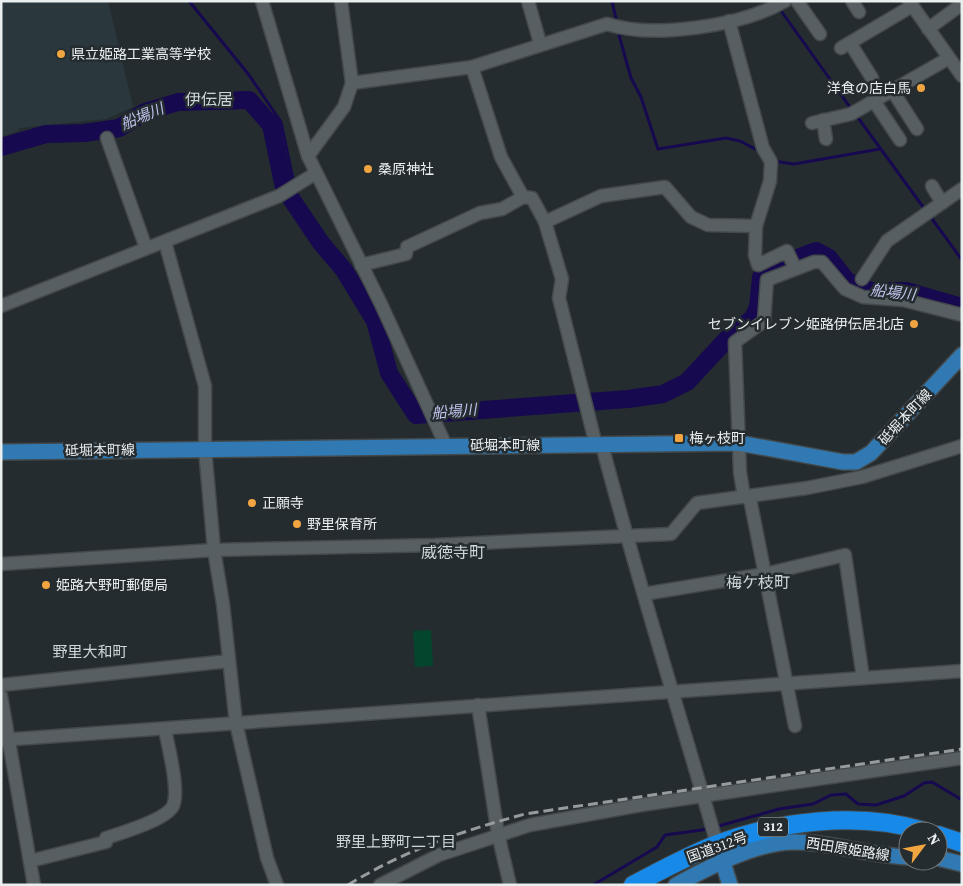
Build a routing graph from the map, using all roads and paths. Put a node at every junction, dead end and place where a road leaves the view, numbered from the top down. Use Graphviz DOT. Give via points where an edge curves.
graph roads {
  1 [pos="262,1"];
  2 [pos="341,1"];
  3 [pos="528,1"];
  4 [pos="797,1"];
  5 [pos="785,2"];
  6 [pos="910,4"];
  7 [pos="962,4"];
  8 [pos="729,21"];
  9 [pos="928,29"];
  10 [pos="820,34"];
  11 [pos="540,43"];
  12 [pos="949,58"];
  13 [pos="472,67"];
  14 [pos="962,76"];
  15 [pos="872,78"];
  16 [pos="352,84"];
  17 [pos="892,90"];
  18 [pos="874,100"];
  19 [pos="917,129"];
  20 [pos="107,138"];
  21 [pos="826,139"];
  22 [pos="900,140"];
  23 [pos="308,156"];
  24 [pos="316,173"];
  25 [pos="932,186"];
  26 [pos="962,189"];
  27 [pos="523,197"];
  28 [pos="942,202"];
  29 [pos="545,222"];
  30 [pos="756,226"];
  31 [pos="165,242"];
  32 [pos="146,248"];
  33 [pos="361,265"];
  34 [pos="794,268"];
  35 [pos="862,279"];
  36 [pos="1,306"];
  37 [pos="962,316"];
  38 [pos="962,355"];
  39 [pos="739,443"];
  40 [pos="599,445"];
  41 [pos="446,446"];
  42 [pos="962,446"];
  43 [pos="205,449"];
  44 [pos="1,452"];
  45 [pos="860,460"];
  46 [pos="862,476"];
  47 [pos="744,497"];
  48 [pos="626,537"];
  49 [pos="214,550"];
  50 [pos="1,564"];
  51 [pos="765,574"];
  52 [pos="644,594"];
  53 [pos="229,661"];
  54 [pos="962,671"];
  55 [pos="863,678"];
  56 [pos="787,683"];
  57 [pos="1,685"];
  58 [pos="673,691"];
  59 [pos="1,696"];
  60 [pos="478,705"];
  61 [pos="236,723"];
  62 [pos="794,726"];
  63 [pos="165,729"];
  64 [pos="5,740"];
  65 [pos="962,758"];
  66 [pos="703,797"];
  67 [pos="898,826"];
  68 [pos="498,834"];
  69 [pos="948,838"];
  70 [pos="962,843"];
  71 [pos="719,852"];
  72 [pos="898,856"];
  73 [pos="948,860"];
  74 [pos="30,862"];
  75 [pos="962,864"];
  76 [pos="34,885"];
  77 [pos="277,885"];
  78 [pos="380,885"];
  79 [pos="510,885"];
  80 [pos="633,885"];
  81 [pos="676,885"];
  82 [pos="730,885"];
  1 -- 23 [label="street"];
  2 -- 16 [label="street"];
  3 -- 11 [label="street"];
  4 -- 10 [label="street"];
  5 -- 8 [label="street"];
  6 -- 9 [label="street"];
  6 -- 15 [label="street" via="846,45"];
  7 -- 9 [label="street"];
  8 -- 11 [label="street" via="688,29 623,29 607,24"];
  8 -- 30 [label="street" via="763,148 771,162 770,181"];
  9 -- 12 [label="street"];
  11 -- 13 [label="street"];
  12 -- 14 [label="street"];
  12 -- 17 [label="street"];
  13 -- 16 [label="street"];
  13 -- 27 [label="street" via="501,157"];
  16 -- 23 [label="street" via="344,107"];
  17 -- 18 [label="street"];
  17 -- 19 [label="street"];
  18 -- 21 [label="street" via="854,112 817,122"];
  18 -- 22 [label="street"];
  20 -- 32 [label="street"];
  23 -- 24 [label="street"];
  24 -- 31 [label="street" via="279,196"];
  24 -- 33 [label="street"];
  25 -- 28 [label="street"];
  26 -- 28 [label="street"];
  27 -- 29 [label="street" via="532,198"];
  27 -- 33 [label="street" via="502,209 480,213 407,247 406,254"];
  28 -- 35 [label="street" via="887,241"];
  29 -- 30 [label="street" via="602,196 665,187 691,217 708,225"];
  29 -- 40 [label="street" via="562,279 559,298"];
  30 -- 34 [label="street" via="758,265 788,251"];
  31 -- 32 [label="street"];
  31 -- 43 [label="street" via="204,386"];
  32 -- 36 [label="street"];
  33 -- 41 [label="street"];
  34 -- 37 [label="street" via="822,262 845,289 863,297 903,300"];
  34 -- 39 [label="street" via="767,280 764,321 735,342"];
  38 -- 45 [label="main road, 砥堀本町線" via="871,453"];
  39 -- 40 [label="main road, 砥堀本町線"];
  39 -- 45 [label="main road, 砥堀本町線" via="843,462"];
  39 -- 47 [label="street"];
  40 -- 41 [label="main road, 砥堀本町線"];
  40 -- 48 [label="street"];
  41 -- 43 [label="main road, 砥堀本町線"];
  42 -- 46 [label="street"];
  43 -- 44 [label="main road, 砥堀本町線"];
  43 -- 49 [label="street"];
  45 -- 46 [label="street"];
  46 -- 47 [label="street"];
  47 -- 48 [label="street" via="697,504 671,534"];
  47 -- 51 [label="street" via="750,499"];
  48 -- 49 [label="street"];
  48 -- 52 [label="street"];
  49 -- 50 [label="street"];
  49 -- 53 [label="street"];
  51 -- 52 [label="street"];
  51 -- 55 [label="street" via="845,555"];
  51 -- 56 [label="street"];
  52 -- 58 [label="street"];
  53 -- 57 [label="street"];
  53 -- 61 [label="street"];
  54 -- 55 [label="street"];
  55 -- 56 [label="street"];
  56 -- 58 [label="street"];
  56 -- 62 [label="street"];
  58 -- 60 [label="street"];
  58 -- 66 [label="street"];
  59 -- 64 [label="street"];
  60 -- 61 [label="street"];
  60 -- 68 [label="street"];
  61 -- 63 [label="street"];
  61 -- 77 [label="street" via="267,858"];
  63 -- 64 [label="street"];
  63 -- 74 [label="street" via="174,782 172,808 158,818 106,838 106,842"];
  64 -- 74 [label="street"];
  65 -- 66 [label="street"];
  66 -- 68 [label="street" via="632,807"];
  66 -- 71 [label="street"];
  67 -- 71 [label="highway, 国道312号 / 312" via="828,821 775,827"];
  68 -- 78 [label="street" via="439,855"];
  68 -- 79 [label="street"];
  69 -- 70 [label="highway"];
  71 -- 72 [label="main road, 西田原姫路線" via="796,841"];
  71 -- 80 [label="highway, 国道312号 / 312"];
  71 -- 81 [label="main road, 西田原姫路線"];
  71 -- 82 [label="main road"];
  73 -- 75 [label="main road"];
  74 -- 76 [label="street"];
}
